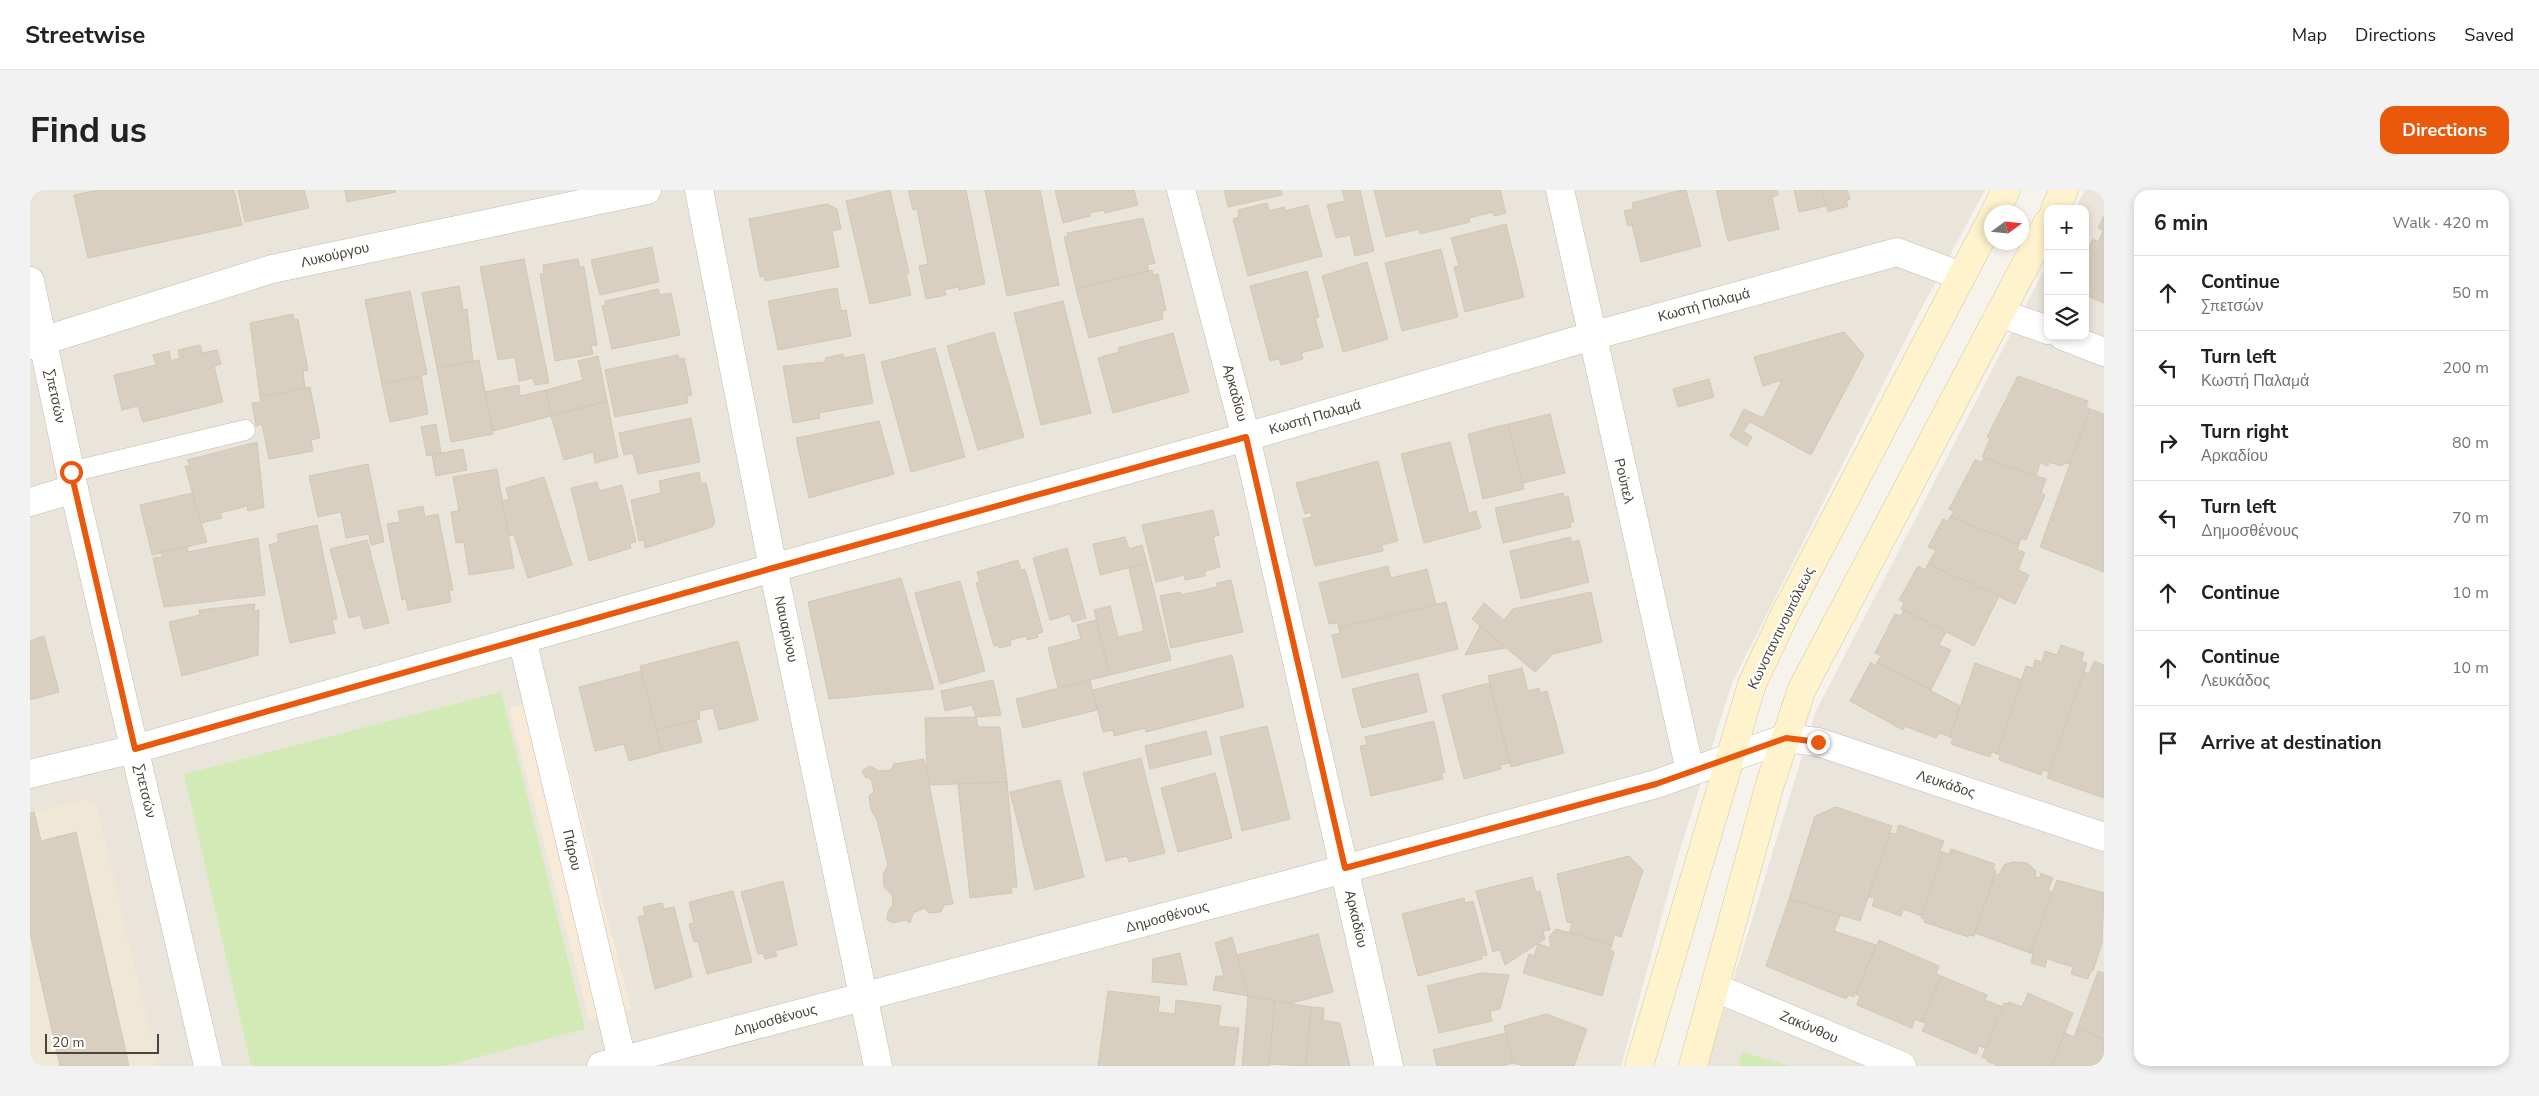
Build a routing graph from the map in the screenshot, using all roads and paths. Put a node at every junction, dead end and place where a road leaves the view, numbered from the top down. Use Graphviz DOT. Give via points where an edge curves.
graph roads {
  1 [pos="647,190"];
  2 [pos="699,190"];
  3 [pos="1181,190"];
  4 [pos="1560,190"];
  5 [pos="2006,190"];
  6 [pos="2064,190"];
  7 [pos="1998,205"];
  8 [pos="2057,205"];
  9 [pos="2044,230"];
  10 [pos="1984,233"];
  11 [pos="1961,276"];
  12 [pos="30,281"];
  13 [pos="2000,313"];
  14 [pos="2044,329"];
  15 [pos="1592,336"];
  16 [pos="2073,340"];
  17 [pos="37,343"];
  18 [pos="2104,352"];
  19 [pos="245,430"];
  20 [pos="1246,437"];
  21 [pos="72,480"];
  22 [pos="30,502"];
  23 [pos="773,568"];
  24 [pos="522,639"];
  25 [pos="1786,738"];
  26 [pos="135,749"];
  27 [pos="1729,757"];
  28 [pos="1690,771"];
  29 [pos="30,774"];
  30 [pos="2104,837"];
  31 [pos="1345,868"];
  32 [pos="1716,988"];
  33 [pos="863,997"];
  34 [pos="611,1063"];
  35 [pos="208,1066"];
  36 [pos="878,1066"];
  37 [pos="1389,1066"];
  38 [pos="1640,1066"];
  39 [pos="1693,1066"];
  40 [pos="1902,1066"];
  1 -- 17 [label="street, Λυκούργου" via="272,270"];
  2 -- 23 [label="street, Ναυαρίνου"];
  3 -- 20 [label="street, Αρκαδίου"];
  4 -- 15 [label="street, Ρούπελ"];
  5 -- 7 [label="main road"];
  6 -- 8 [label="main road"];
  9 -- 13 [label="main road"];
  10 -- 11 [label="main road, Κωνσταντινουπόλεως"];
  11 -- 15 [label="street, Κωστή Παλαμά" via="1897,252"];
  11 -- 27 [label="main road, Κωνσταντινουπόλεως" via="1784,616 1752,684"];
  12 -- 17 [label="street, Σπετσών"];
  13 -- 14 [label="street"];
  13 -- 25 [label="main road" via="1802,689"];
  15 -- 20 [label="street, Κωστή Παλαμά"];
  15 -- 28 [label="street, Ρούπελ"];
  16 -- 18 [label="street"];
  17 -- 21 [label="street, Σπετσών"];
  19 -- 21 [label="lane"];
  20 -- 23 [label="street, Κωστή Παλαμά"];
  20 -- 31 [label="street, Αρκαδίου"];
  21 -- 22 [label="street"];
  21 -- 26 [label="street, Σπετσών"];
  23 -- 24 [label="street, Κωστή Παλαμά"];
  23 -- 33 [label="street, Ναυαρίνου"];
  24 -- 26 [label="street, Κωστή Παλαμά"];
  24 -- 34 [label="street, Πάρου"];
  25 -- 27 [label="street, Δημοσθένους"];
  25 -- 30 [label="street, Λευκάδος" via="1818,742"];
  25 -- 32 [label="main road" via="1770,784"];
  26 -- 29 [label="street, Κωστή Παλαμά"];
  26 -- 35 [label="street, Σπετσών"];
  27 -- 28 [label="street, Δημοσθένους"];
  27 -- 38 [label="main road, Κωνσταντινουπόλεως"];
  28 -- 31 [label="street, Δημοσθένους" via="1656,784"];
  31 -- 33 [label="street, Δημοσθένους"];
  31 -- 37 [label="street, Αρκαδίου"];
  32 -- 39 [label="main road"];
  32 -- 40 [label="street, Ζακύνθου"];
  33 -- 34 [label="street, Δημοσθένους"];
  33 -- 36 [label="street, Ναυαρίνου"];
}
